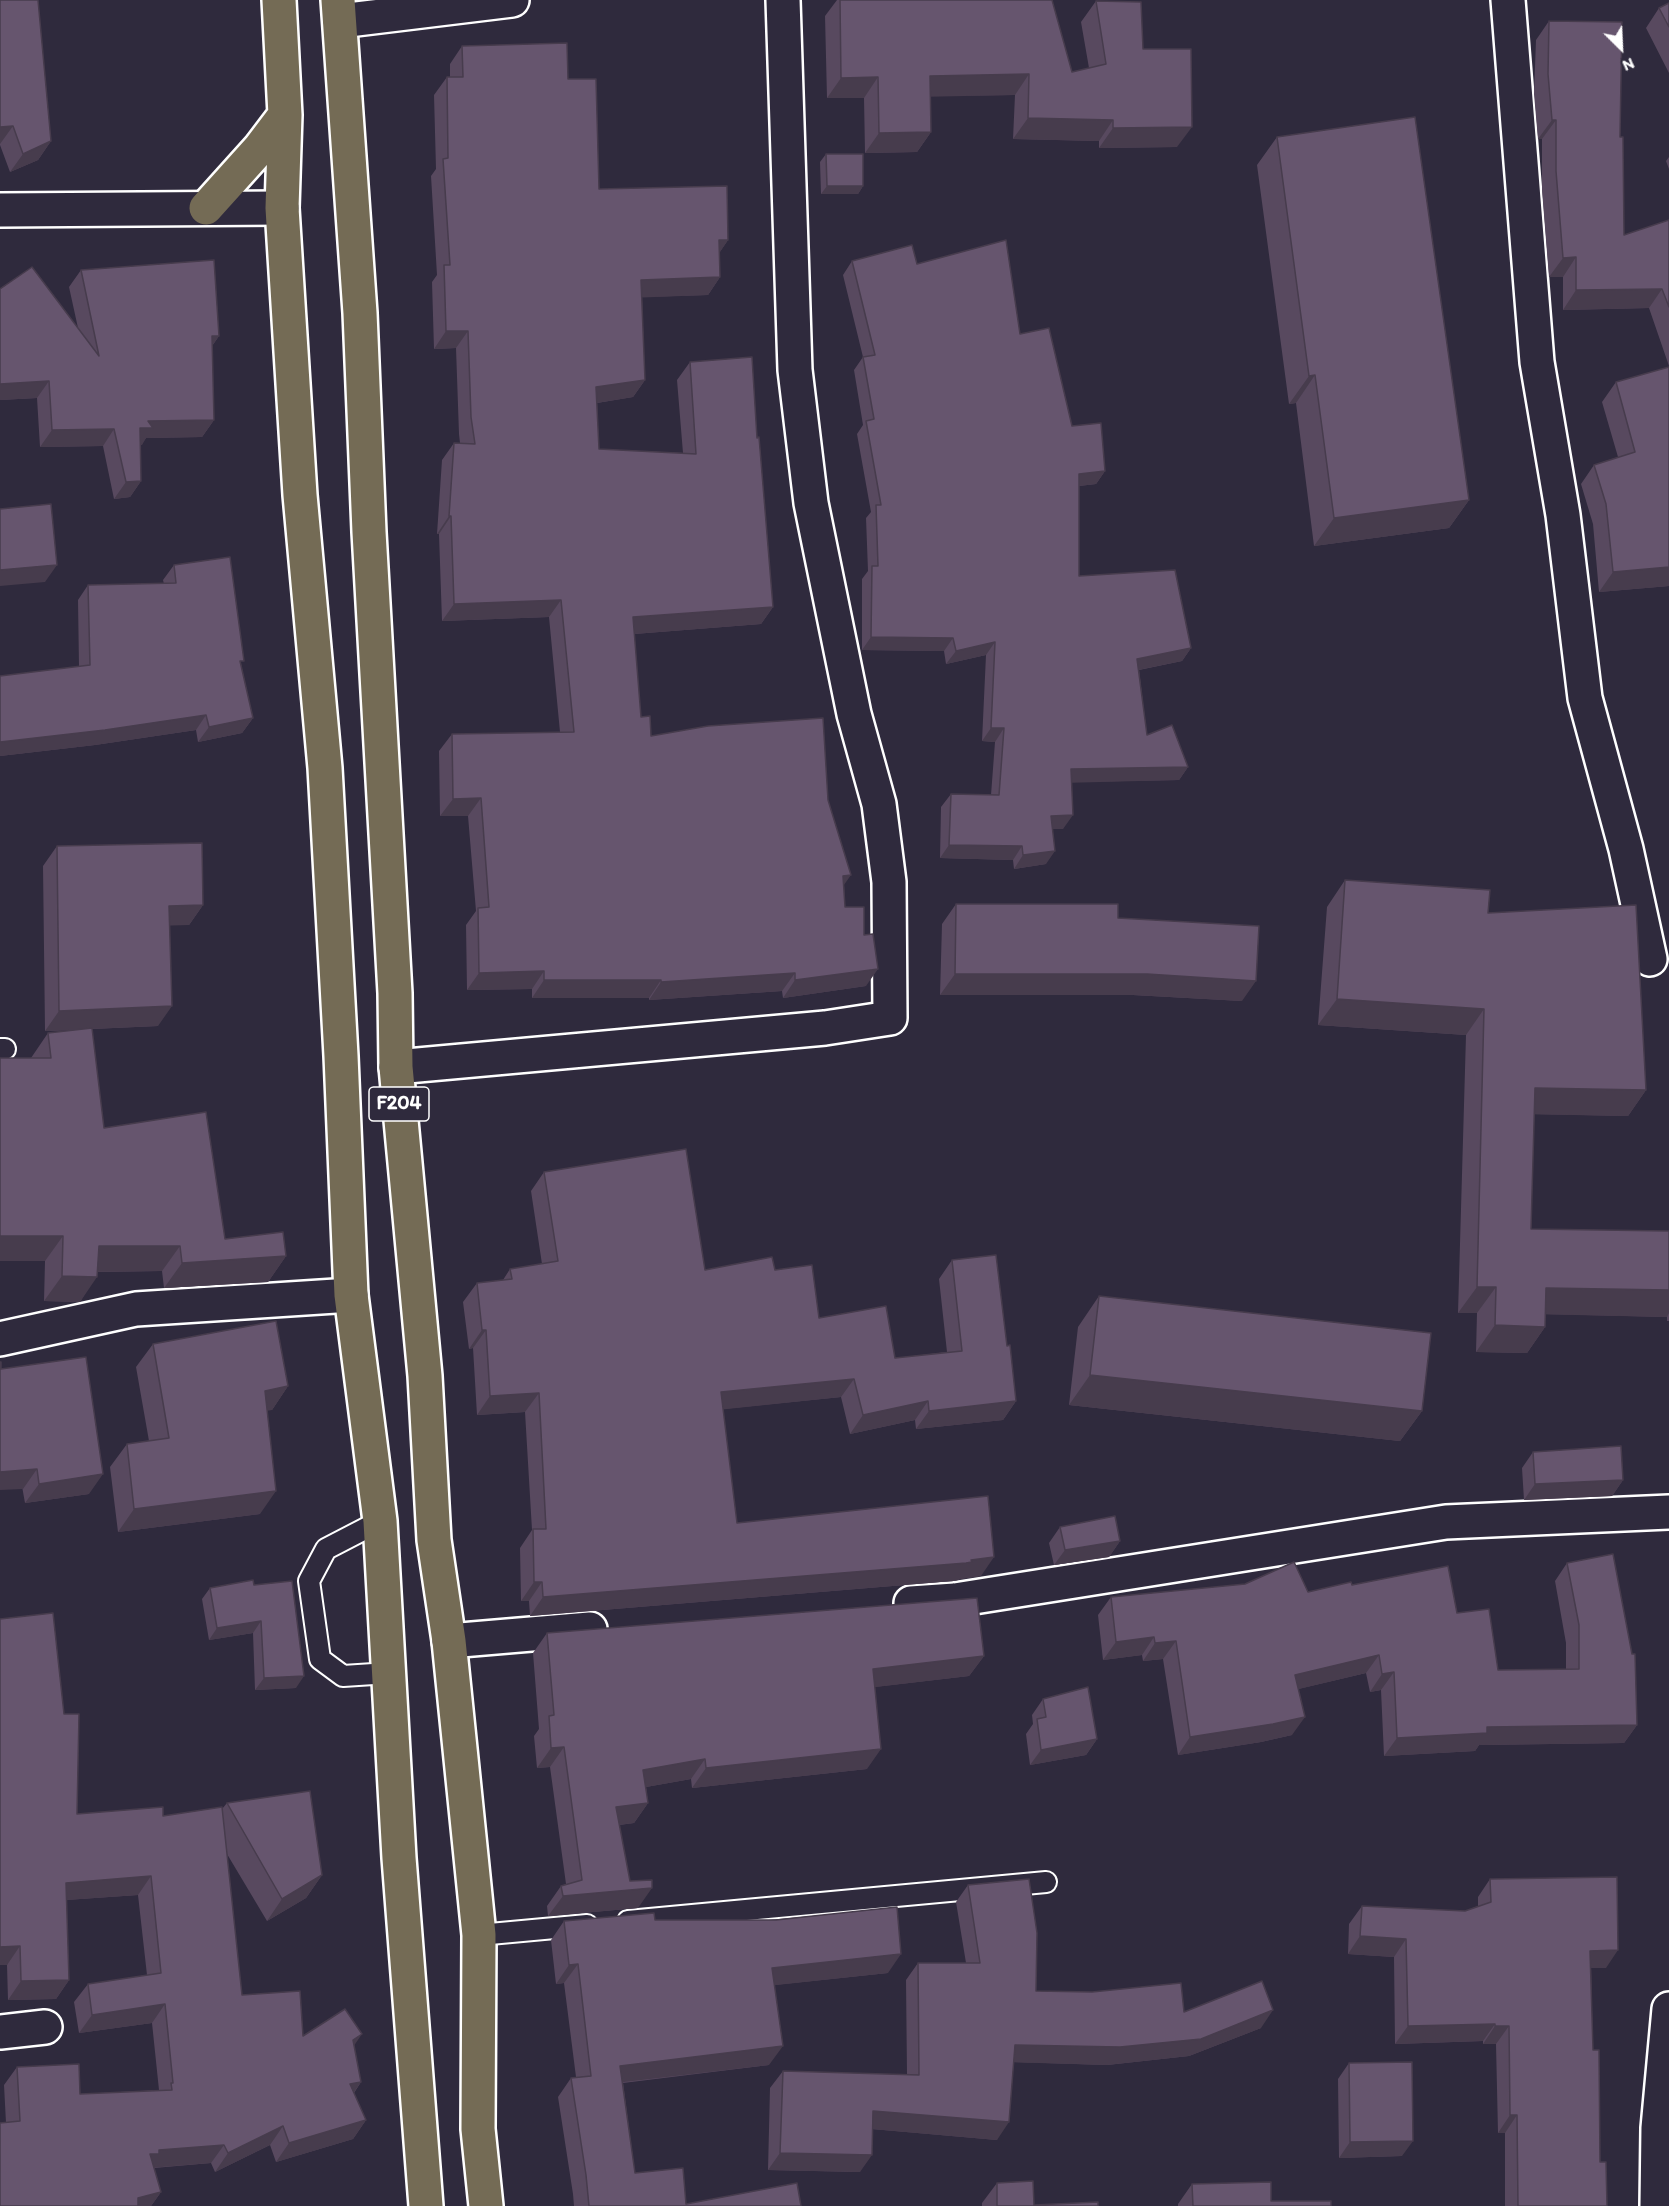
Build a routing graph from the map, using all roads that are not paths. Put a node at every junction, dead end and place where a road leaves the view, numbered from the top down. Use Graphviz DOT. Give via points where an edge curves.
graph roads {
  1 [pos="279,0"];
  2 [pos="513,0"];
  3 [pos="783,0"];
  4 [pos="1508,0"];
  5 [pos="339,11"];
  6 [pos="285,115"];
  7 [pos="206,208"];
  8 [pos="282,208"];
  9 [pos="0,210"];
  10 [pos="1650,959"];
  11 [pos="396,1067"];
  12 [pos="351,1295"];
  13 [pos="0,1339"];
  14 [pos="1669,1512"];
  15 [pos="380,1521"];
  16 [pos="884,1605"];
  17 [pos="625,1627"];
  18 [pos="448,1641"];
  19 [pos="389,1673"];
  20 [pos="1046,1882"];
  21 [pos="479,1935"];
  22 [pos="1669,2009"];
  23 [pos="45,2027"];
  24 [pos="0,2032"];
  25 [pos="426,2206"];
  26 [pos="486,2206"];
  27 [pos="1657,2206"];
  1 -- 6 [label="main road, F204"];
  2 -- 5 [label="street"];
  3 -- 11 [label="street" via="795,370 811,503 854,714 879,804 890,882 890,1018 825,1028"];
  4 -- 10 [label="street" via="1537,362 1563,515 1585,698 1626,849"];
  5 -- 11 [label="main road, F204" via="360,312"];
  6 -- 7 [label="main road"];
  6 -- 8 [label="main road, F204"];
  7 -- 8 [label="street"];
  7 -- 9 [label="street"];
  8 -- 12 [label="main road, F204" via="300,495 326,780"];
  11 -- 18 [label="main road, F204" via="424,1376 434,1540"];
  12 -- 13 [label="street" via="136,1310"];
  12 -- 15 [label="main road, F204"];
  14 -- 16 [label="street" via="1446,1522 955,1599"];
  15 -- 19 [label="main road, F204"];
  15 -- 19 [label="lane" via="326,1549 309,1581 320,1659 343,1676"];
  17 -- 18 [label="street"];
  18 -- 21 [label="main road, F204"];
  19 -- 25 [label="main road, F204"];
  20 -- 21 [label="lane"];
  21 -- 26 [label="main road, F204" via="478,2129"];
  22 -- 27 [label="street" via="1658,2128"];
  23 -- 24 [label="street"];
}
